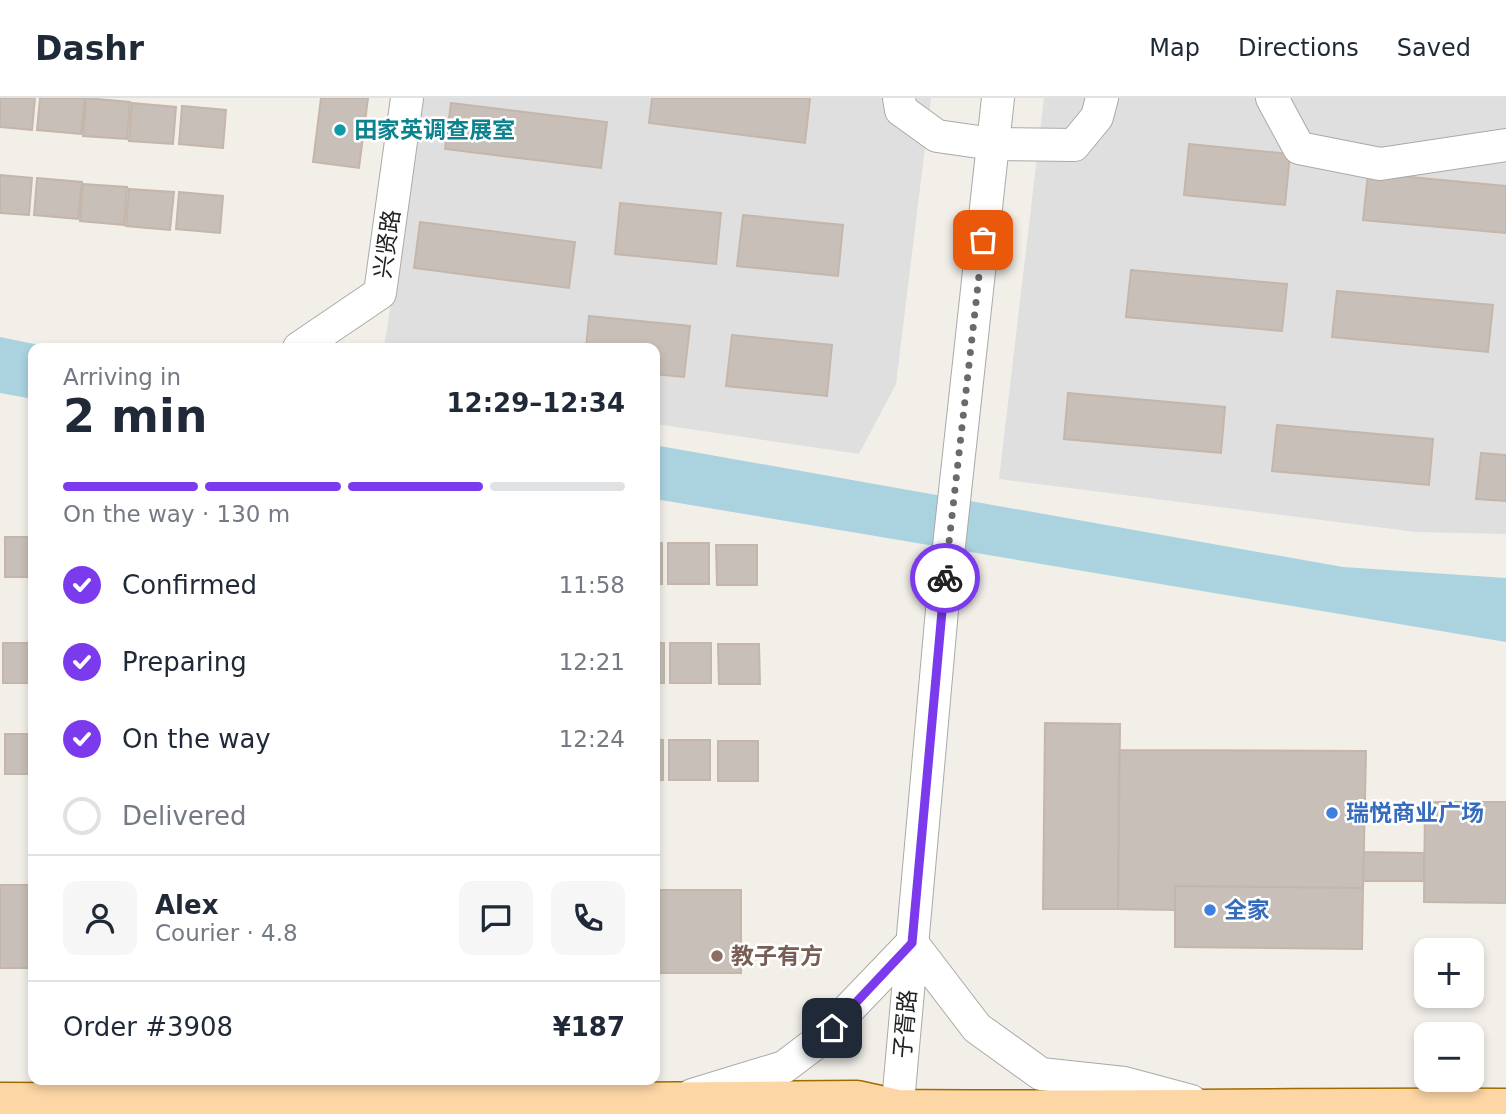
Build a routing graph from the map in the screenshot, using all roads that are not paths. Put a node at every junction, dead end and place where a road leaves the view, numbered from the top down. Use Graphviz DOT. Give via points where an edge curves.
graph roads {
  1 [pos="407,98"];
  2 [pos="899,98"];
  3 [pos="998,98"];
  4 [pos="1102,98"];
  5 [pos="1272,98"];
  6 [pos="993,144"];
  7 [pos="1506,145"];
  8 [pos="306,343"];
  9 [pos="912,943"];
  10 [pos="259,1091"];
  11 [pos="675,1100"];
  12 [pos="0,1102"];
  13 [pos="1209,1107"];
  14 [pos="1506,1108"];
  15 [pos="898,1112"];
  1 -- 8 [label="street, 兴贤路" via="380,293"];
  2 -- 6 [label="street" via="901,110 937,136"];
  3 -- 6 [label="street, 子胥路"];
  4 -- 6 [label="street" via="1097,117 1074,145"];
  5 -- 7 [label="street" via="1299,148 1380,164"];
  6 -- 9 [label="street, 子胥路" via="942,610"];
  9 -- 11 [label="street" via="817,1042 784,1067"];
  9 -- 13 [label="street" via="977,1028 1041,1074 1124,1083"];
  9 -- 15 [label="street, 子胥路"];
  10 -- 11 [label="main road" via="550,1104"];
  10 -- 12 [label="main road"];
  11 -- 15 [label="main road" via="857,1100"];
  13 -- 14 [label="main road"];
  13 -- 15 [label="main road"];
}
